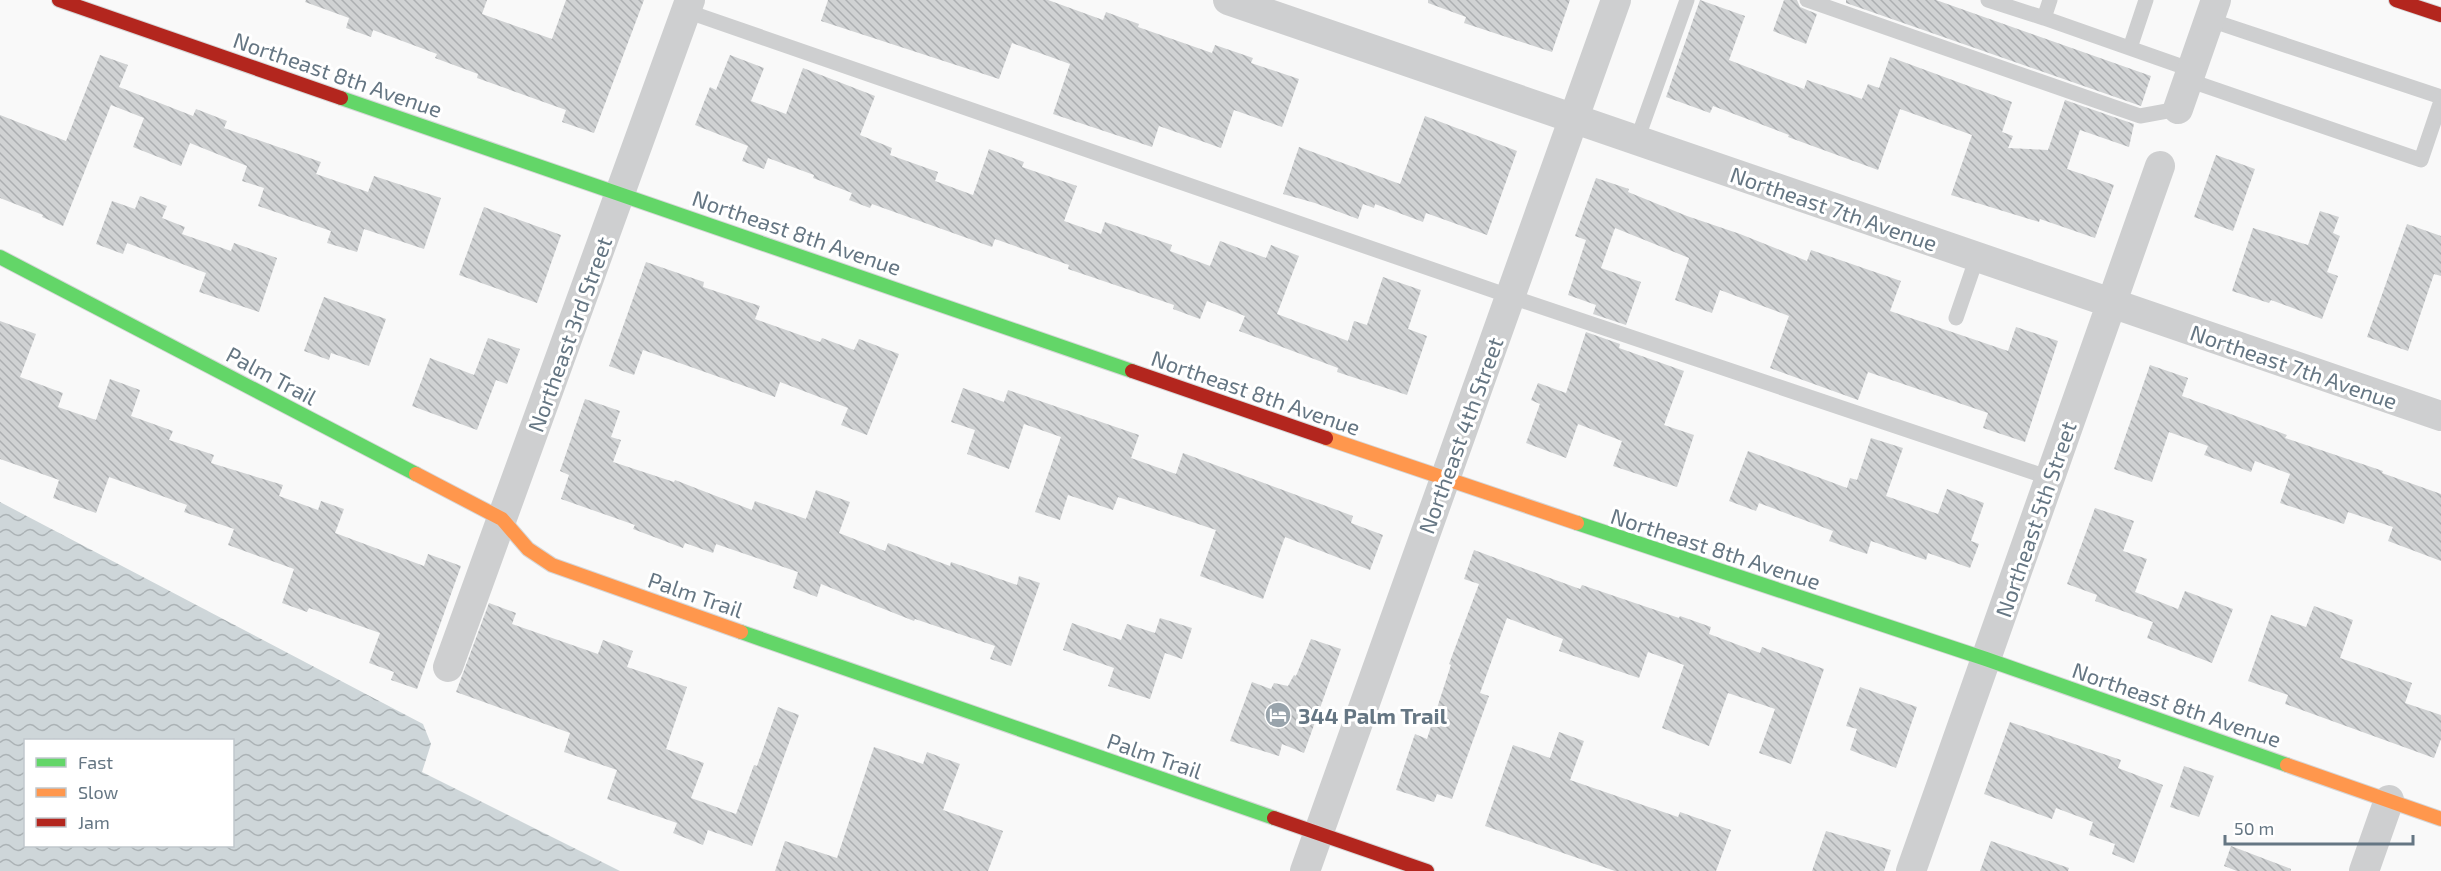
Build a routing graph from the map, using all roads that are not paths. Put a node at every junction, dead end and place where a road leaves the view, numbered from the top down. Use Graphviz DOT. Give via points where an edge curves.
graph roads {
  1 [pos="59,0"];
  2 [pos="1227,0"];
  3 [pos="1616,0"];
  4 [pos="1687,0"];
  5 [pos="1807,0"];
  6 [pos="1988,0"];
  7 [pos="2050,0"];
  8 [pos="2146,0"];
  9 [pos="2396,0"];
  10 [pos="688,6"];
  11 [pos="2213,10"];
  12 [pos="2441,15"];
  13 [pos="2044,18"];
  14 [pos="2130,48"];
  15 [pos="2190,75"];
  16 [pos="2441,99"];
  17 [pos="2178,109"];
  18 [pos="1572,118"];
  19 [pos="1636,140"];
  20 [pos="2160,166"];
  21 [pos="620,193"];
  22 [pos="0,257"];
  23 [pos="1977,257"];
  24 [pos="1509,296"];
  25 [pos="2111,303"];
  26 [pos="1956,318"];
  27 [pos="2441,416"];
  28 [pos="2049,478"];
  29 [pos="1444,479"];
  30 [pos="502,519"];
  31 [pos="1986,659"];
  32 [pos="448,667"];
  33 [pos="2389,800"];
  34 [pos="2441,819"];
  35 [pos="1318,834"];
  36 [pos="1305,871"];
  37 [pos="1427,871"];
  38 [pos="1911,871"];
  39 [pos="2364,871"];
  1 -- 21 [label="street, Northeast 8th Avenue"];
  2 -- 18 [label="street, Northeast 7th Avenue"];
  3 -- 18 [label="street, Northeast 4th Street"];
  4 -- 19 [label="lane"];
  5 -- 17 [label="lane" via="2140,116"];
  6 -- 13 [label="lane"];
  7 -- 13 [label="lane"];
  8 -- 14 [label="lane"];
  9 -- 12 [label="street"];
  10 -- 21 [label="street, Northeast 3rd Street"];
  10 -- 24 [label="lane"];
  11 -- 15 [label="street"];
  11 -- 16 [label="lane"];
  13 -- 14 [label="lane"];
  14 -- 15 [label="lane"];
  15 -- 16 [label="lane" via="2421,159"];
  15 -- 17 [label="street"];
  18 -- 19 [label="street, Northeast 7th Avenue"];
  18 -- 24 [label="street, Northeast 4th Street"];
  19 -- 23 [label="street, Northeast 7th Avenue"];
  20 -- 25 [label="street, Northeast 5th Street"];
  21 -- 29 [label="street, Northeast 8th Avenue"];
  21 -- 30 [label="street, Northeast 3rd Street"];
  22 -- 30 [label="street, Palm Trail"];
  23 -- 25 [label="street, Northeast 7th Avenue"];
  23 -- 26 [label="lane"];
  24 -- 28 [label="lane"];
  24 -- 29 [label="street, Northeast 4th Street"];
  25 -- 27 [label="street, Northeast 7th Avenue"];
  25 -- 28 [label="street, Northeast 5th Street"];
  28 -- 31 [label="street, Northeast 5th Street"];
  29 -- 31 [label="street, Northeast 8th Avenue"];
  29 -- 35 [label="street, Northeast 4th Street"];
  30 -- 32 [label="street, Northeast 3rd Street"];
  30 -- 35 [label="street, Palm Trail" via="529,552 562,570"];
  31 -- 33 [label="street, Northeast 8th Avenue"];
  31 -- 38 [label="street, Northeast 5th Street"];
  33 -- 34 [label="street, Northeast 8th Avenue"];
  33 -- 39 [label="street"];
  35 -- 36 [label="street, Northeast 4th Street"];
  35 -- 37 [label="street, Palm Trail"];
}
